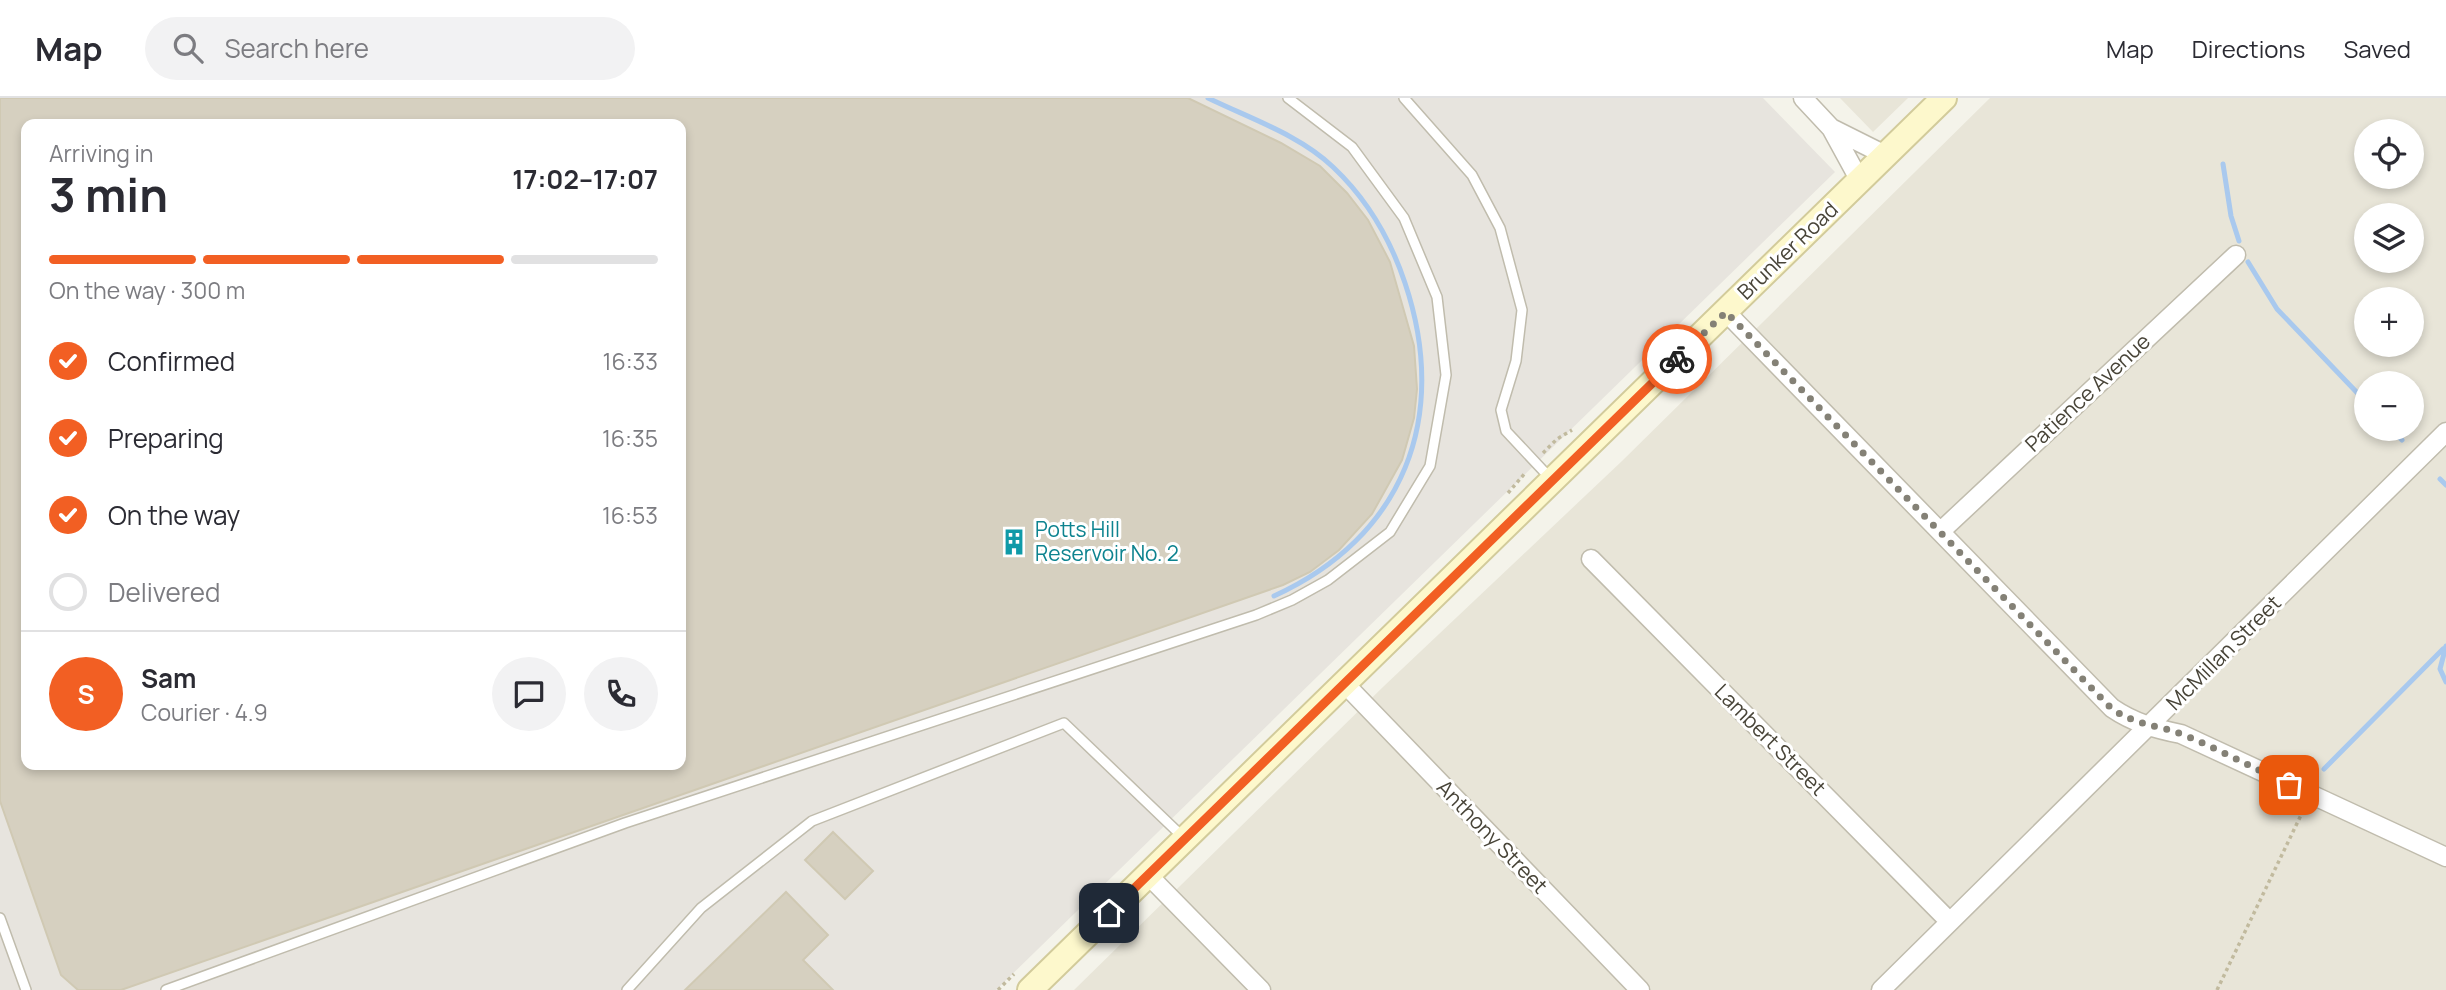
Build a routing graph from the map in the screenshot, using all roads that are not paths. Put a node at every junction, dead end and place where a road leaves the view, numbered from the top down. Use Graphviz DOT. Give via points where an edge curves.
graph roads {
  1 [pos="1288,98"];
  2 [pos="1405,98"];
  3 [pos="1802,98"];
  4 [pos="1944,98"];
  5 [pos="1831,128"];
  6 [pos="1885,155"];
  7 [pos="1860,181"];
  8 [pos="2236,255"];
  9 [pos="1726,312"];
  10 [pos="2446,432"];
  11 [pos="1552,480"];
  12 [pos="1941,531"];
  13 [pos="1591,559"];
  14 [pos="1345,684"];
  15 [pos="2148,727"];
  16 [pos="1185,839"];
  17 [pos="2446,857"];
  18 [pos="1148,874"];
  19 [pos="0,918"];
  20 [pos="1949,921"];
  21 [pos="26,990"];
  22 [pos="166,990"];
  23 [pos="627,990"];
  24 [pos="1030,990"];
  25 [pos="1261,990"];
  26 [pos="1640,990"];
  27 [pos="1881,990"];
  1 -- 22 [label="lane" via="1352,147 1404,218 1437,297 1446,375 1430,466 1391,532 1321,585 1256,615 625,823"];
  2 -- 11 [label="lane" via="1472,175 1500,228 1522,310 1516,361 1501,410 1506,431"];
  3 -- 5 [label="street"];
  4 -- 6 [label="main road, Brunker Road"];
  5 -- 6 [label="street"];
  5 -- 7 [label="street"];
  6 -- 7 [label="main road, Brunker Road"];
  7 -- 9 [label="main road, Brunker Road"];
  8 -- 12 [label="street, Patience Avenue"];
  9 -- 11 [label="main road, Brunker Road"];
  9 -- 12 [label="street"];
  10 -- 15 [label="street, McMillan Street"];
  11 -- 14 [label="main road, Brunker Road"];
  12 -- 15 [label="street" via="2112,709"];
  13 -- 20 [label="street, Lambert Street"];
  14 -- 16 [label="main road, Brunker Road"];
  14 -- 26 [label="street, Anthony Street"];
  15 -- 17 [label="street" via="2181,734"];
  15 -- 20 [label="street, McMillan Street"];
  16 -- 18 [label="main road, Brunker Road"];
  16 -- 23 [label="lane" via="1064,723 812,821 701,908"];
  18 -- 24 [label="main road, Brunker Road"];
  18 -- 25 [label="street"];
  19 -- 21 [label="lane"];
  20 -- 27 [label="street, McMillan Street"];
}
